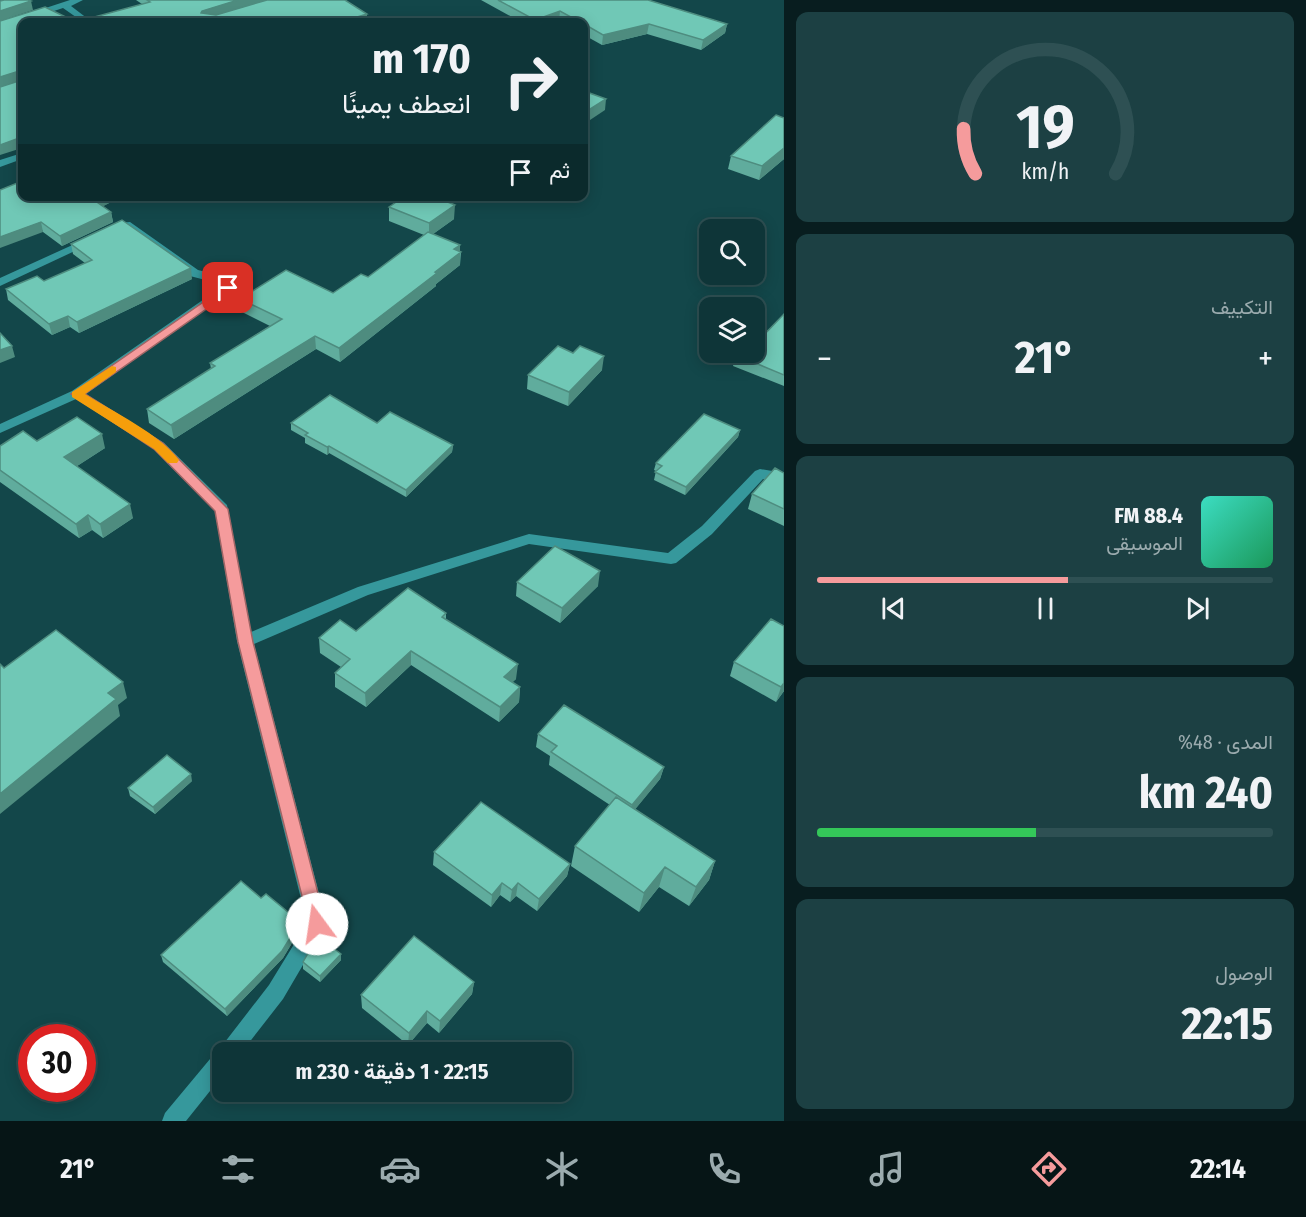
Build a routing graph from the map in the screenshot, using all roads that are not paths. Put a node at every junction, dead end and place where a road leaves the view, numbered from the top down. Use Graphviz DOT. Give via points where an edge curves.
graph roads {
  1 [pos="80,0"];
  2 [pos="32,4"];
  3 [pos="63,4"];
  4 [pos="48,12"];
  5 [pos="27,18"];
  6 [pos="82,18"];
  7 [pos="18,21"];
  8 [pos="0,26"];
  9 [pos="18,157"];
  10 [pos="0,164"];
  11 [pos="0,282"];
  12 [pos="77,394"];
  13 [pos="0,429"];
  14 [pos="784,478"];
  15 [pos="245,642"];
  16 [pos="237,1042"];
  17 [pos="212,1072"];
  18 [pos="173,1121"];
  1 -- 3 [label="street"];
  2 -- 4 [label="street"];
  3 -- 4 [label="street"];
  3 -- 6 [label="street"];
  4 -- 5 [label="street"];
  7 -- 8 [label="street"];
  9 -- 10 [label="street"];
  11 -- 12 [label="street" via="121,225 130,225 194,273 217,279 228,288"];
  12 -- 13 [label="street"];
  12 -- 15 [label="street" via="159,446 222,509"];
  14 -- 15 [label="street" via="760,474 707,530 671,559 529,539 363,591"];
  15 -- 16 [label="street" via="317,924 276,992"];
  17 -- 18 [label="street"];
}
